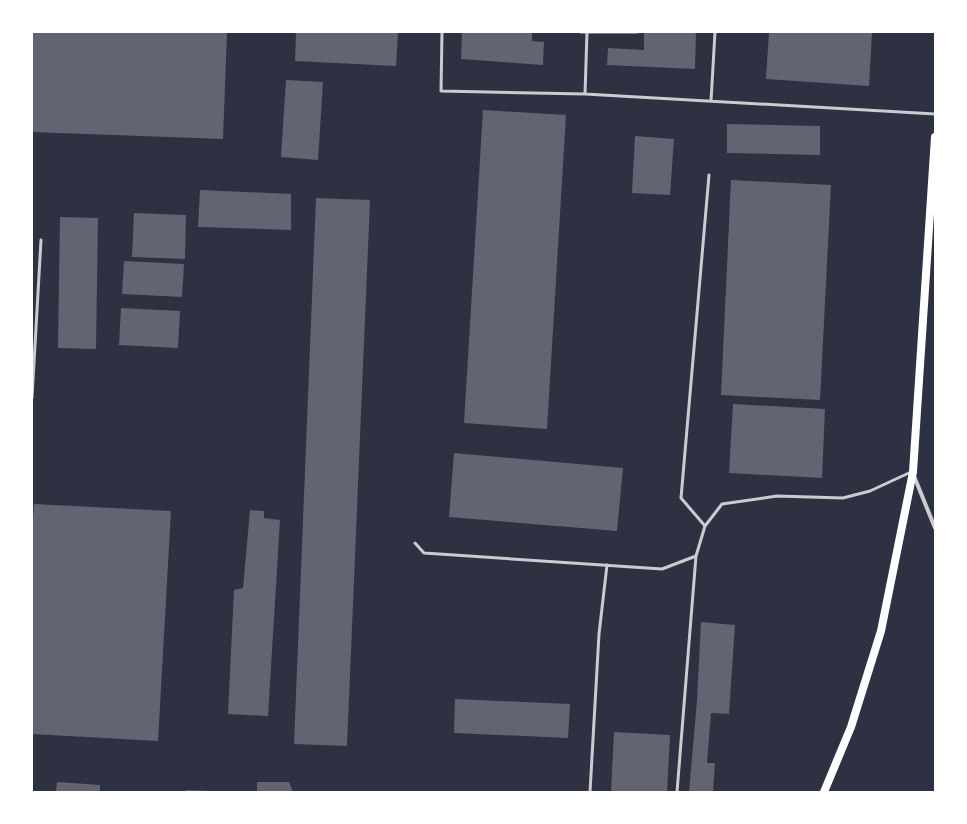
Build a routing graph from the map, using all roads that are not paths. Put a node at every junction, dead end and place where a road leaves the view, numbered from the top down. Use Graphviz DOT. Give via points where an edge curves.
graph roads {
  1 [pos="442,32"];
  2 [pos="581,32"];
  3 [pos="587,32"];
  4 [pos="637,32"];
  5 [pos="715,32"];
  6 [pos="585,94"];
  7 [pos="711,101"];
  8 [pos="935,114"];
  9 [pos="935,137"];
  10 [pos="709,175"];
  11 [pos="41,240"];
  12 [pos="32,398"];
  13 [pos="913,472"];
  14 [pos="705,526"];
  15 [pos="935,528"];
  16 [pos="415,543"];
  17 [pos="696,556"];
  18 [pos="607,565"];
  19 [pos="590,792"];
  20 [pos="677,792"];
  21 [pos="824,792"];
  1 -- 6 [label="lane" via="441,91"];
  2 -- 3 [label="lane"];
  3 -- 4 [label="lane"];
  3 -- 6 [label="lane"];
  5 -- 7 [label="lane"];
  6 -- 7 [label="lane"];
  7 -- 8 [label="lane"];
  9 -- 13 [label="main road"];
  10 -- 14 [label="lane" via="680,498"];
  11 -- 12 [label="lane"];
  13 -- 14 [label="lane" via="843,498 777,496 722,504"];
  13 -- 15 [label="street"];
  13 -- 21 [label="main road" via="882,631 851,727"];
  14 -- 17 [label="lane"];
  16 -- 18 [label="lane" via="424,553"];
  17 -- 18 [label="lane" via="662,569"];
  17 -- 20 [label="lane"];
  18 -- 19 [label="lane" via="599,634"];
}
